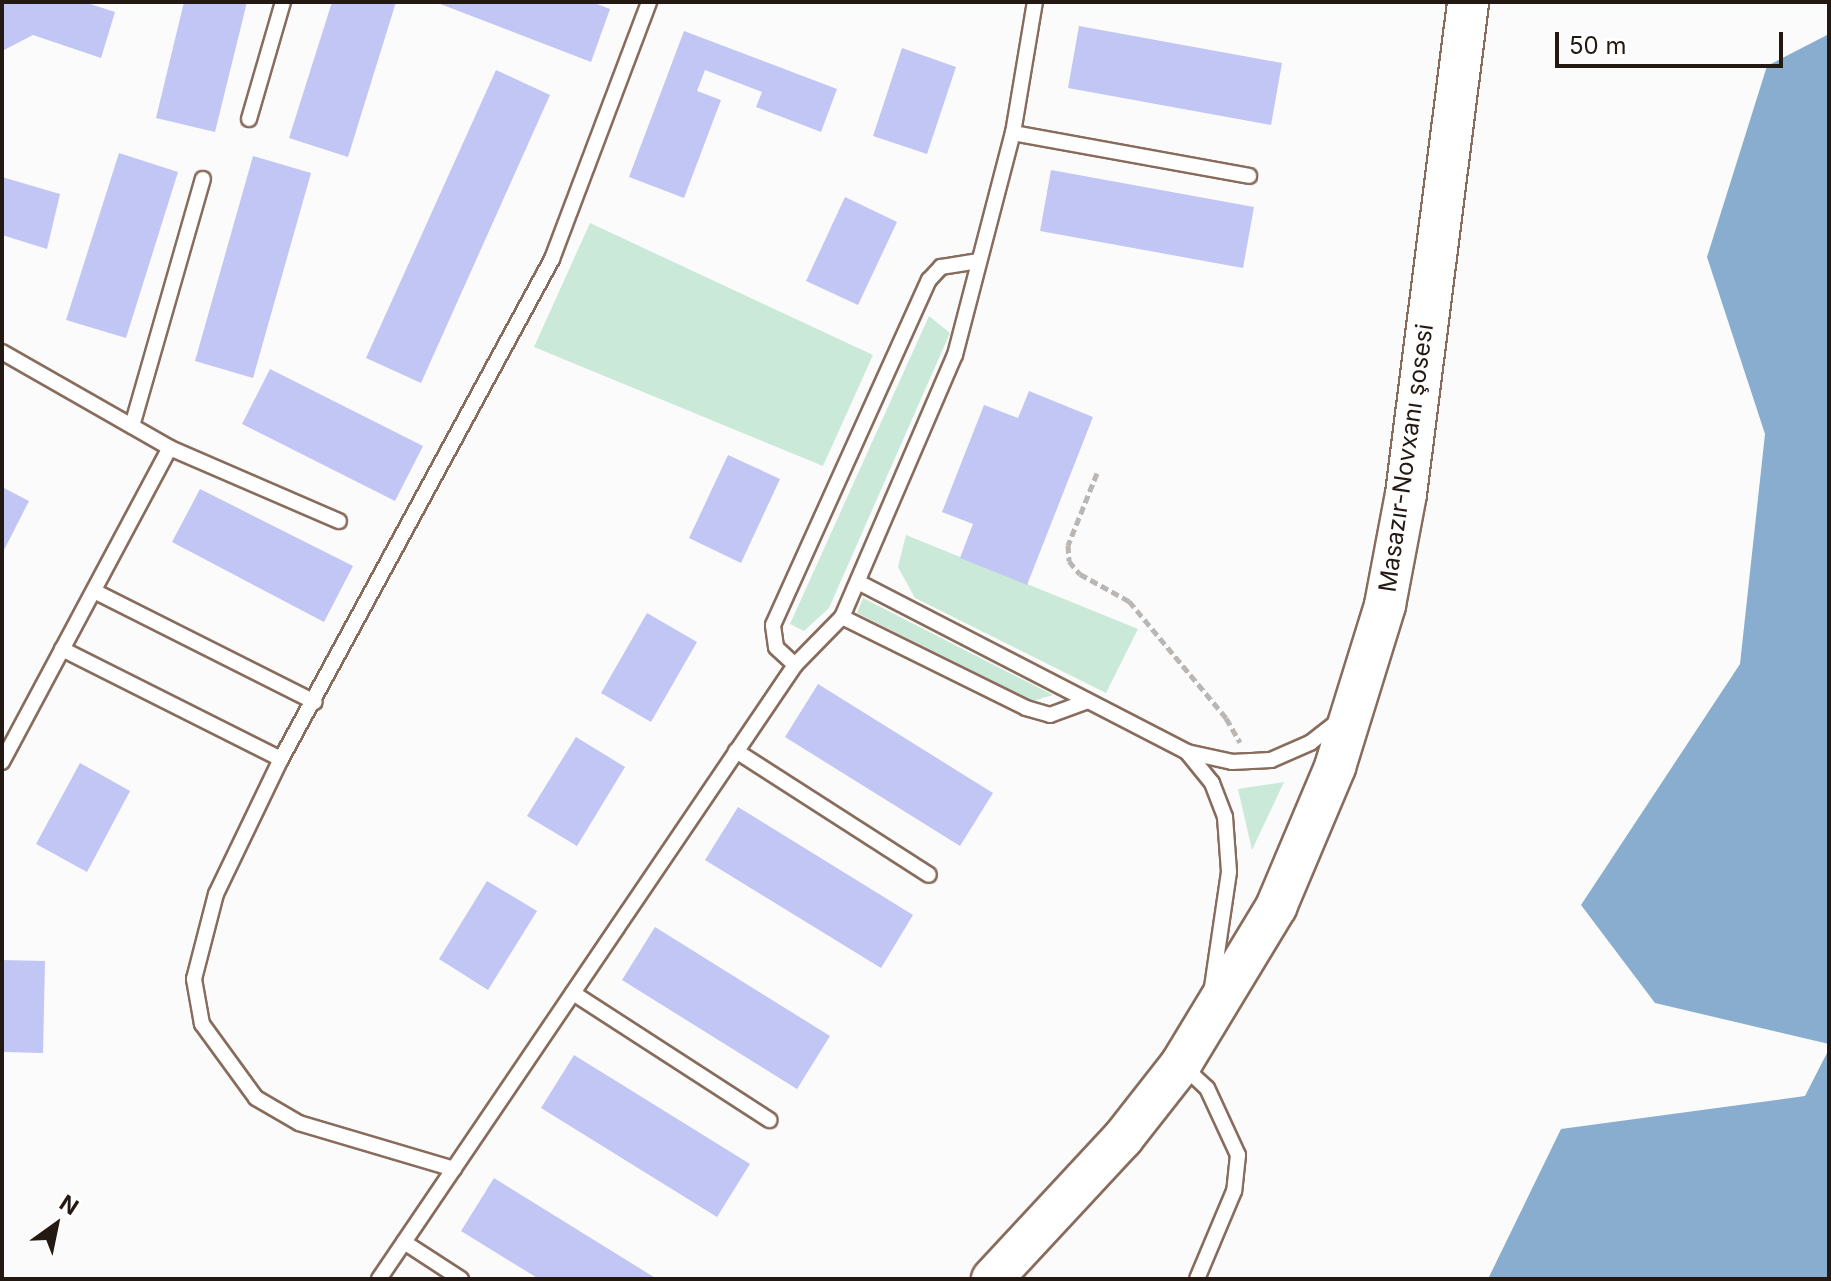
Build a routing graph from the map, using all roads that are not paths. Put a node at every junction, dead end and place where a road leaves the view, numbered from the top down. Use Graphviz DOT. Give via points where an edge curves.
graph roads {
  1 [pos="283,2"];
  2 [pos="649,2"];
  3 [pos="1035,2"];
  4 [pos="1468,2"];
  5 [pos="249,119"];
  6 [pos="1013,133"];
  7 [pos="1249,176"];
  8 [pos="203,179"];
  9 [pos="977,261"];
  10 [pos="2,352"];
  11 [pos="132,426"];
  12 [pos="170,448"];
  13 [pos="339,521"];
  14 [pos="858,582"];
  15 [pos="94,591"];
  16 [pos="842,617"];
  17 [pos="62,649"];
  18 [pos="795,665"];
  19 [pos="1088,701"];
  20 [pos="315,702"];
  21 [pos="1358,705"];
  22 [pos="736,751"];
  23 [pos="1187,752"];
  24 [pos="281,759"];
  25 [pos="2,762"];
  26 [pos="929,875"];
  27 [pos="573,993"];
  28 [pos="1207,1024"];
  29 [pos="1181,1064"];
  30 [pos="769,1120"];
  31 [pos="454,1169"];
  32 [pos="404,1242"];
  33 [pos="379,1279"];
  34 [pos="461,1279"];
  35 [pos="992,1279"];
  36 [pos="1197,1279"];
  1 -- 5 [label="lane"];
  2 -- 20 [label="lane" via="552,259"];
  3 -- 6 [label="lane"];
  4 -- 21 [label="main road, Masazır-Novxanı şosesi" via="1406,494"];
  6 -- 7 [label="lane"];
  6 -- 9 [label="lane"];
  8 -- 11 [label="lane"];
  9 -- 14 [label="lane" via="955,355"];
  9 -- 18 [label="lane" via="941,267 929,280 773,625 776,647"];
  10 -- 11 [label="lane"];
  11 -- 12 [label="lane"];
  12 -- 13 [label="lane"];
  12 -- 15 [label="lane"];
  14 -- 16 [label="lane"];
  14 -- 19 [label="lane"];
  15 -- 17 [label="lane"];
  15 -- 20 [label="lane"];
  16 -- 18 [label="lane"];
  16 -- 19 [label="lane" via="1026,708 1050,715"];
  17 -- 24 [label="lane"];
  17 -- 25 [label="lane"];
  18 -- 22 [label="lane"];
  19 -- 23 [label="lane"];
  20 -- 24 [label="lane"];
  21 -- 23 [label="lane" via="1310,743 1271,760"];
  21 -- 28 [label="main road, Masazır-Novxanı şosesi" via="1276,907"];
  22 -- 26 [label="lane"];
  22 -- 27 [label="lane"];
  23 -- 28 [label="lane" via="1212,783 1225,817 1229,872"];
  24 -- 31 [label="lane" via="216,894 194,979 202,1024 256,1098 299,1123"];
  27 -- 30 [label="lane"];
  27 -- 31 [label="lane"];
  28 -- 29 [label="main road, Masazır-Novxanı şosesi"];
  29 -- 35 [label="main road, Masazır-Novxanı şosesi" via="1123,1138"];
  29 -- 36 [label="lane" via="1207,1088 1238,1155 1234,1191"];
  31 -- 32 [label="lane"];
  32 -- 33 [label="lane"];
  32 -- 34 [label="lane"];
}
